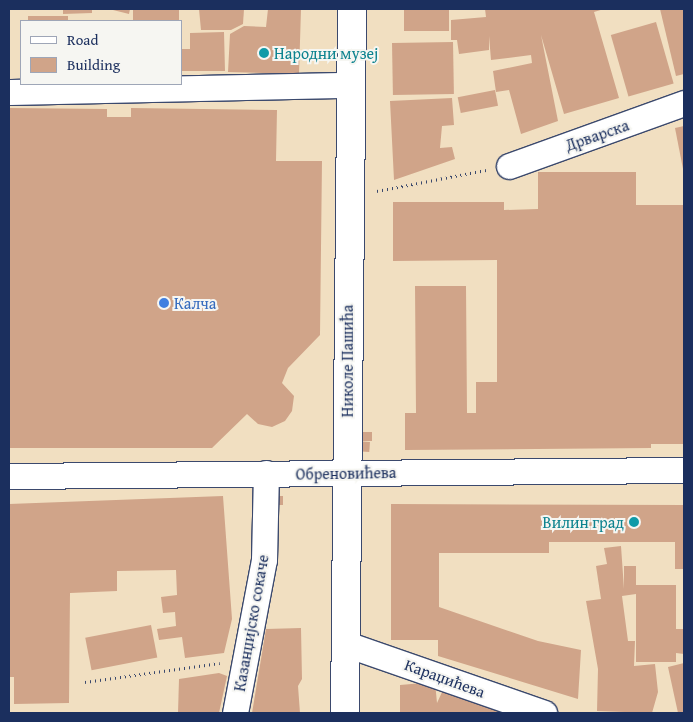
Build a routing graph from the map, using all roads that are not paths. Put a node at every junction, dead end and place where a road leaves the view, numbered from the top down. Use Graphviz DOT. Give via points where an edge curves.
graph roads {
  1 [pos="352,9"];
  2 [pos="351,85"];
  3 [pos="9,92"];
  4 [pos="684,103"];
  5 [pos="509,166"];
  6 [pos="684,470"];
  7 [pos="345,472"];
  8 [pos="266,473"];
  9 [pos="9,476"];
  10 [pos="346,644"];
  11 [pos="235,713"];
  12 [pos="344,713"];
  13 [pos="544,713"];
  1 -- 2 [label="street, Николе Пашића"];
  2 -- 3 [label="street"];
  2 -- 7 [label="street, Николе Пашића"];
  4 -- 5 [label="street, Дрварска"];
  6 -- 7 [label="street, Обреновићева"];
  7 -- 8 [label="street, Обреновићева"];
  7 -- 10 [label="street, Николе Пашића"];
  8 -- 9 [label="street, Обреновићева"];
  8 -- 11 [label="street, Казанџијско сокаче" via="264,560"];
  10 -- 12 [label="street, Николе Пашића"];
  10 -- 13 [label="street, Караџићева"];
}
